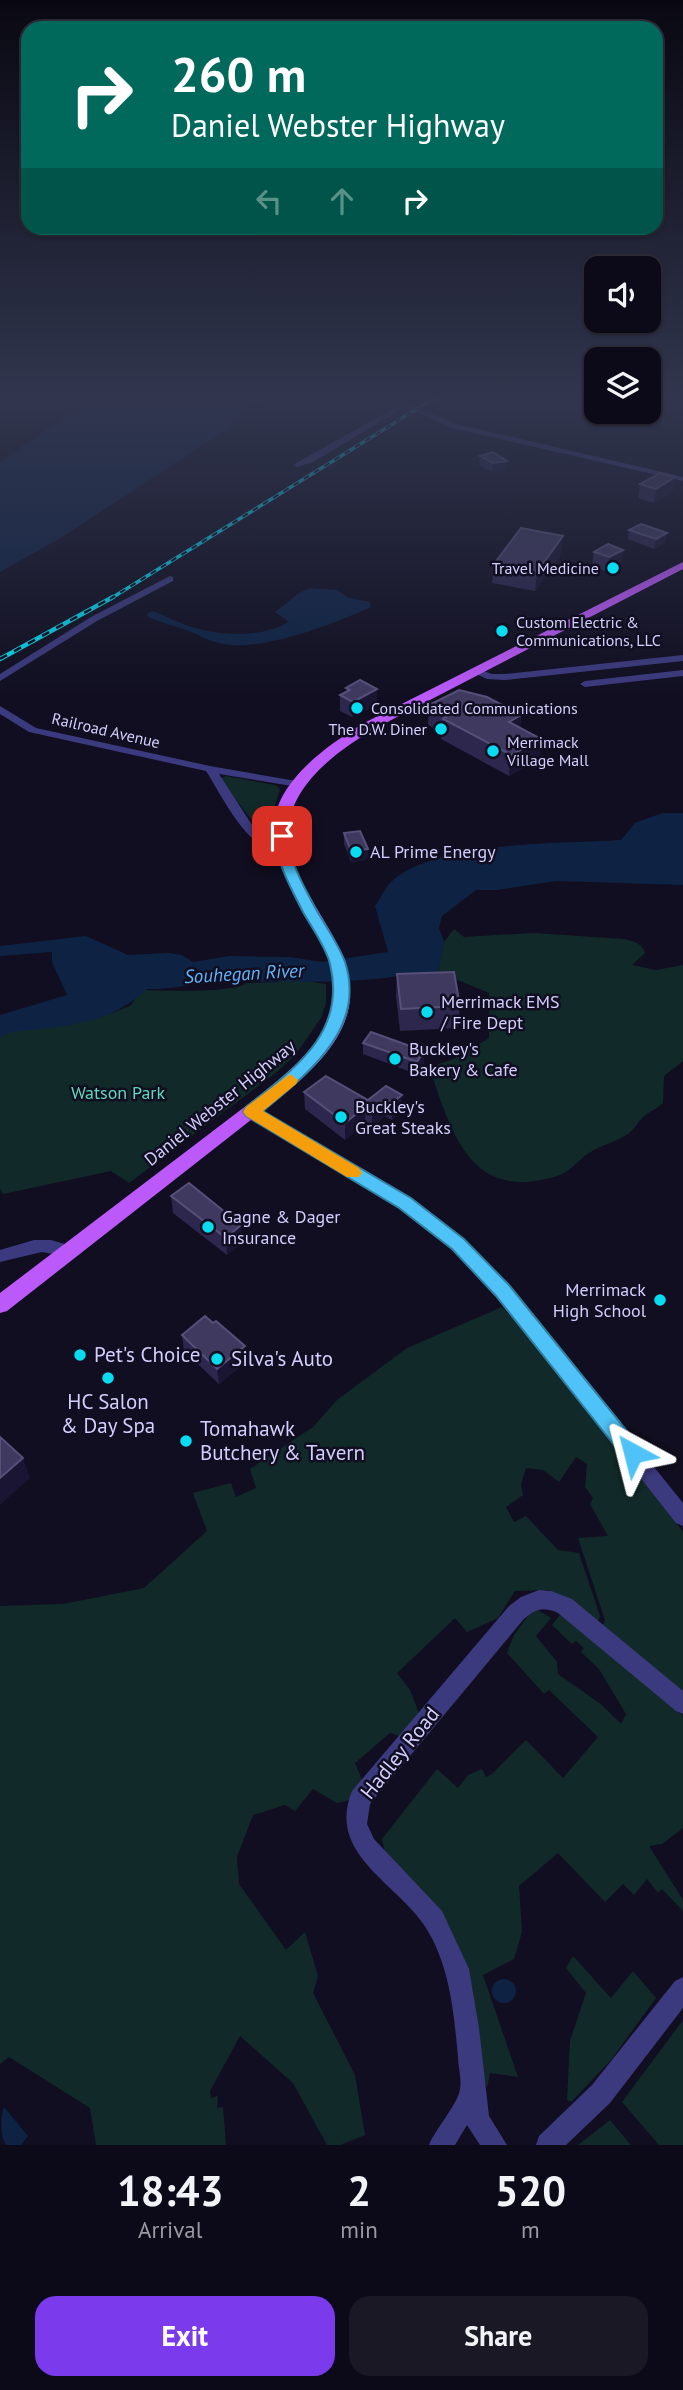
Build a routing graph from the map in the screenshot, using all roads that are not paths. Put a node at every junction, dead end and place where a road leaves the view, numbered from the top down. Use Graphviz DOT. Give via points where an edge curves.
graph roads {
  1 [pos="683,565"];
  2 [pos="170,579"];
  3 [pos="681,661"];
  4 [pos="475,671"];
  5 [pos="683,673"];
  6 [pos="0,678"];
  7 [pos="585,684"];
  8 [pos="0,709"];
  9 [pos="209,769"];
  10 [pos="298,784"];
  11 [pos="282,850"];
  12 [pos="252,1112"];
  13 [pos="69,1251"];
  14 [pos="0,1256"];
  15 [pos="0,1305"];
  16 [pos="683,1517"];
  17 [pos="683,1704"];
  18 [pos="683,1989"];
  19 [pos="473,2095"];
  20 [pos="441,2145"];
  21 [pos="495,2145"];
  22 [pos="548,2145"];
  1 -- 4 [label="main road, Daniel Webster Highway"];
  2 -- 6 [label="street" via="94,619"];
  3 -- 4 [label="street" via="496,677"];
  4 -- 10 [label="main road, Daniel Webster Highway" via="340,743"];
  5 -- 7 [label="street"];
  8 -- 9 [label="street, Railroad Avenue" via="33,730"];
  9 -- 10 [label="street, Railroad Avenue"];
  9 -- 11 [label="street" via="253,833"];
  10 -- 11 [label="main road, Daniel Webster Highway" via="286,809"];
  11 -- 12 [label="main road, Daniel Webster Highway" via="338,962 342,998 330,1035 308,1065"];
  12 -- 13 [label="main road, Daniel Webster Highway"];
  12 -- 16 [label="street" via="405,1203 458,1244 510,1300"];
  13 -- 14 [label="street" via="51,1244"];
  13 -- 15 [label="main road, Daniel Webster Highway"];
  17 -- 19 [label="street, Hadley Road" via="565,1606 534,1599 516,1613 360,1799 356,1824 366,1847 434,1919 457,1969"];
  18 -- 22 [label="street" via="601,2094"];
  19 -- 20 [label="street"];
  19 -- 21 [label="street, Hadley Road" via="478,2122"];
}
